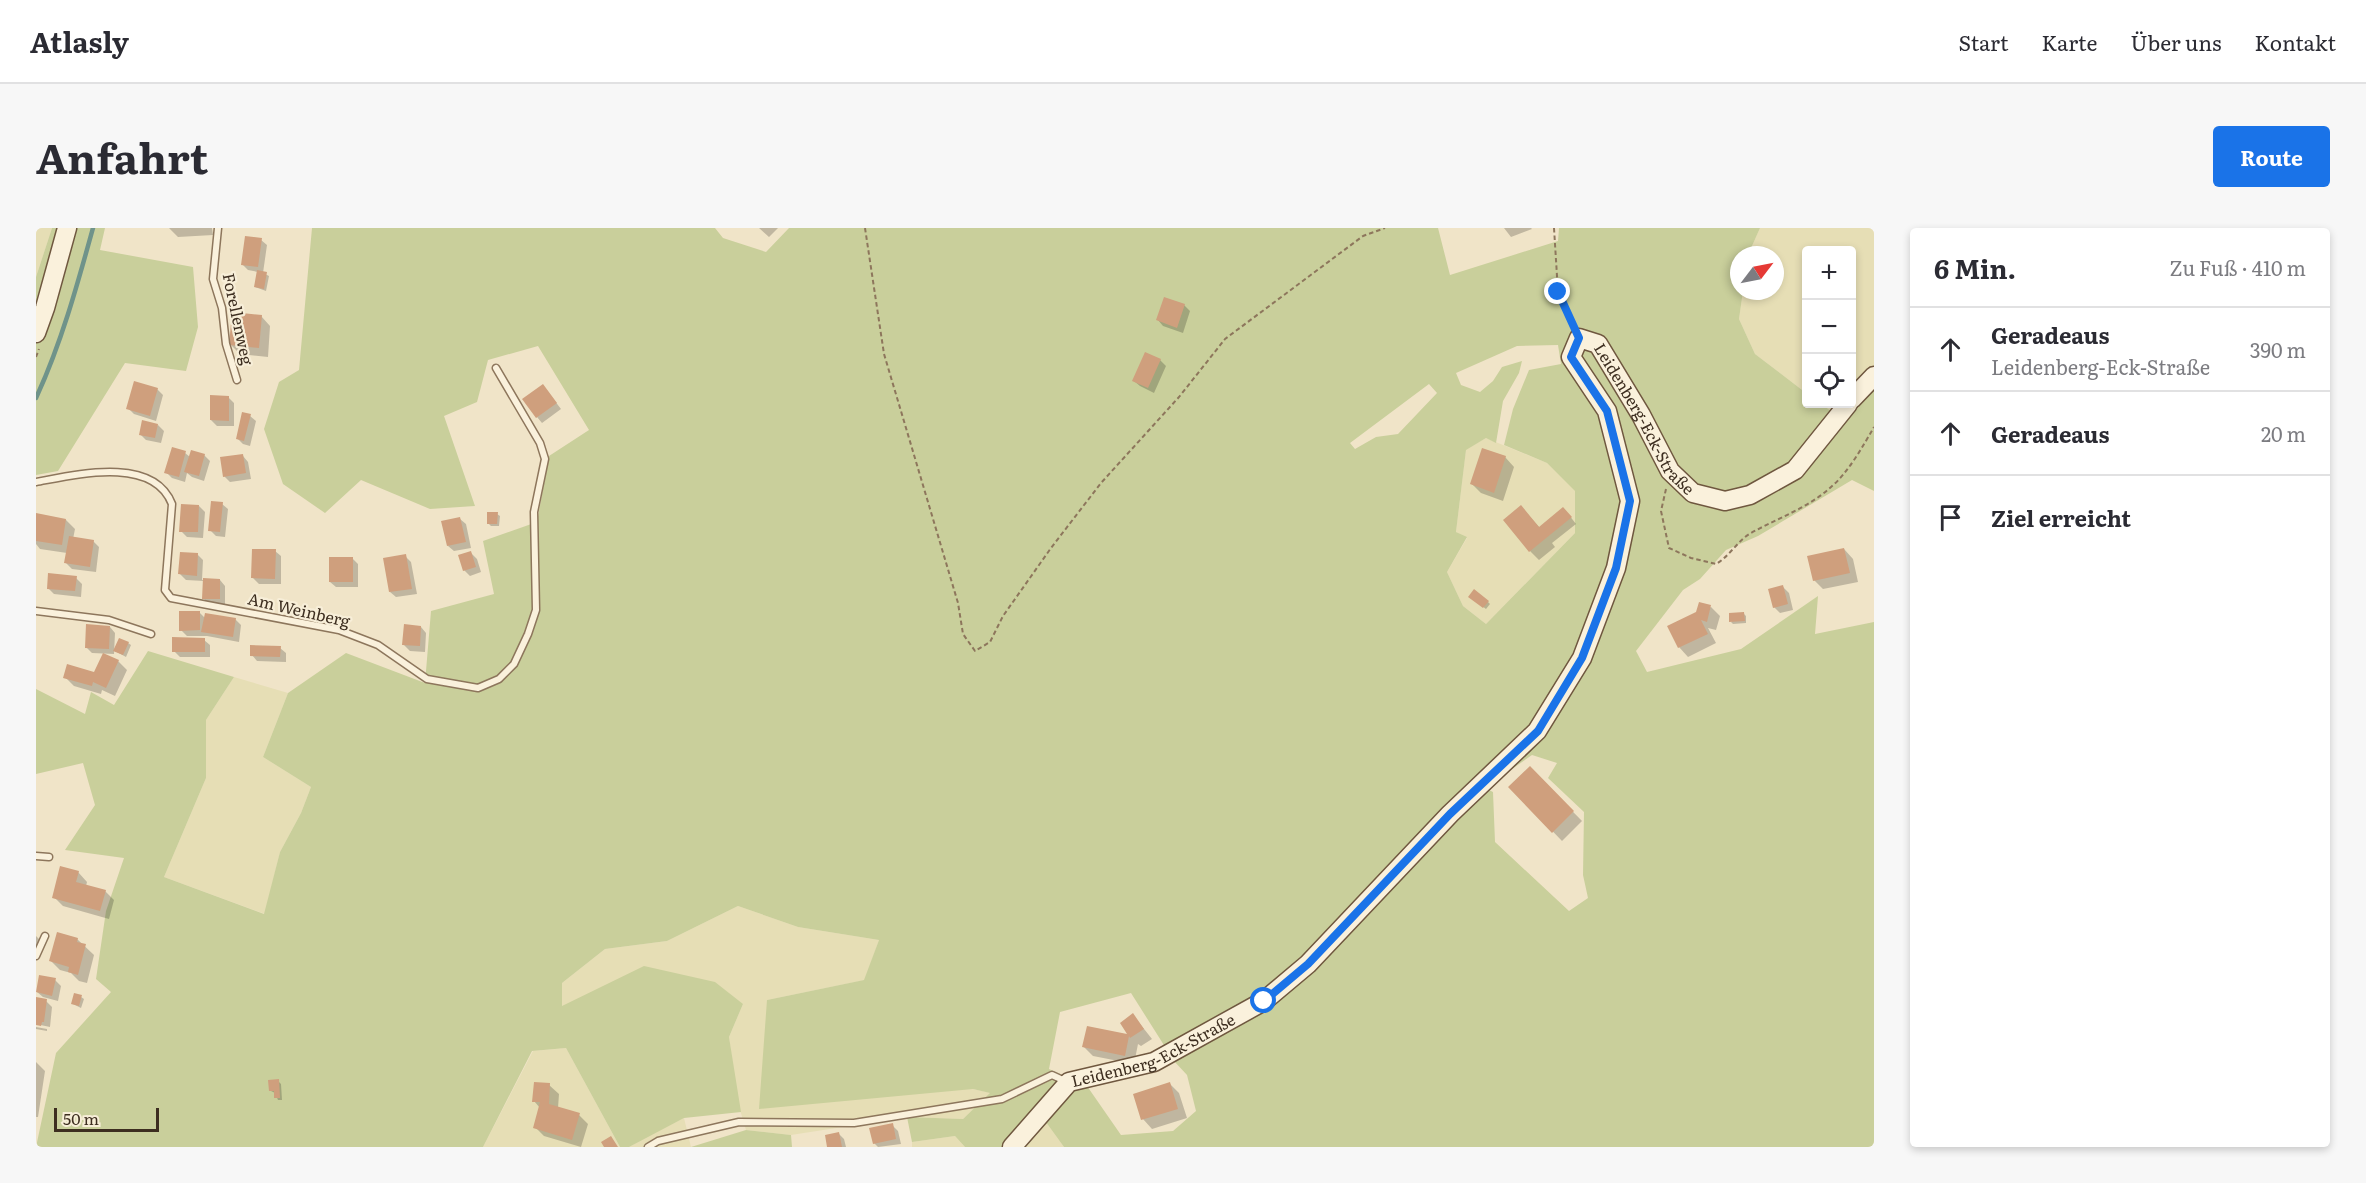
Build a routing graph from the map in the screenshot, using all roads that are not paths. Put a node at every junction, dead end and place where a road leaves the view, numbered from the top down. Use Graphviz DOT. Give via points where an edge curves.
graph roads {
  1 [pos="68,228"];
  2 [pos="218,228"];
  3 [pos="36,333"];
  4 [pos="496,369"];
  5 [pos="1874,375"];
  6 [pos="237,380"];
  7 [pos="1856,394"];
  8 [pos="1845,408"];
  9 [pos="36,483"];
  10 [pos="36,611"];
  11 [pos="151,634"];
  12 [pos="36,856"];
  13 [pos="49,857"];
  14 [pos="45,936"];
  15 [pos="36,956"];
  16 [pos="1069,1082"];
  17 [pos="648,1147"];
  18 [pos="1012,1147"];
  1 -- 3 [label="street"];
  2 -- 6 [label="lane, Forellenweg" via="213,279"];
  4 -- 9 [label="lane, Am Weinberg" via="540,443 545,459 534,512 536,610 514,664 499,679 478,688 427,679 378,645 339,630 171,598 165,590 172,504 168,492 149,480 108,471"];
  5 -- 7 [label="street"];
  8 -- 16 [label="street, Leidenberg-Eck-Straße" via="1795,470 1750,495 1725,501 1694,493 1670,471 1598,344 1579,338 1571,357 1607,411 1630,501 1616,568 1582,658 1538,731 1450,814 1308,964 1264,1001 1154,1062"];
  10 -- 11 [label="lane" via="109,620"];
  12 -- 13 [label="lane"];
  14 -- 15 [label="lane"];
  16 -- 17 [label="lane" via="1052,1075 1002,1100 854,1123 738,1122 658,1141"];
  16 -- 18 [label="street, Leidenberg-Eck-Straße"];
}
